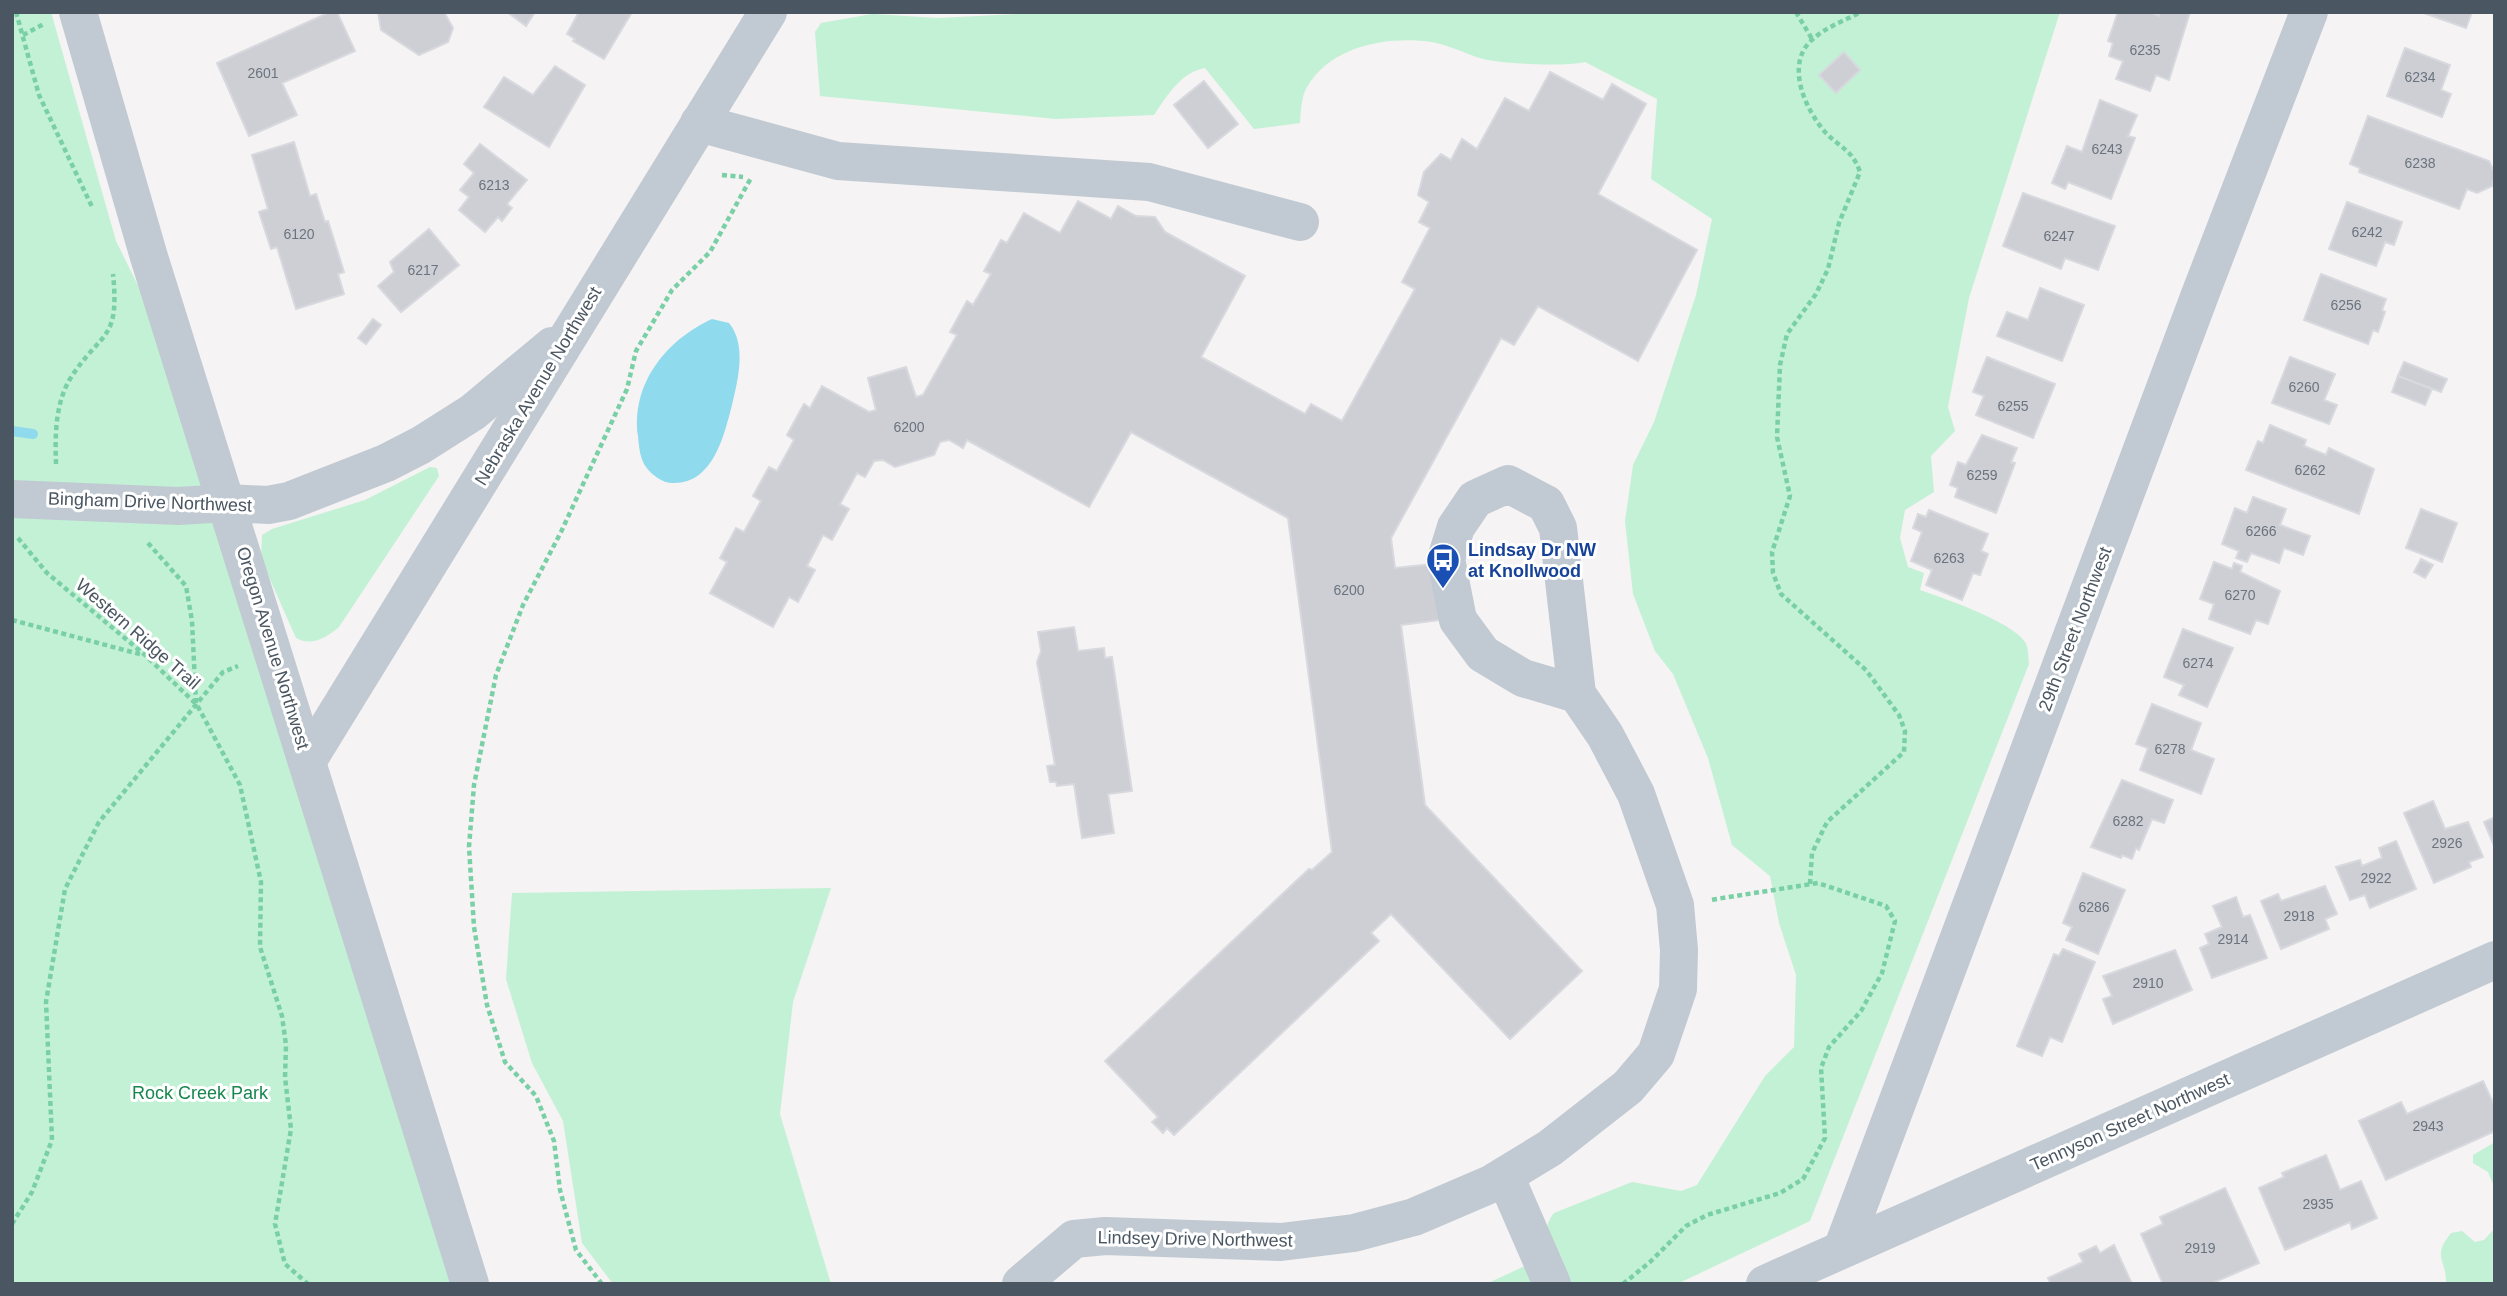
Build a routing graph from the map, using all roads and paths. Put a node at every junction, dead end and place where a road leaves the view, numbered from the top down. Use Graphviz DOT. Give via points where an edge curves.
graph roads {
  1 [pos="16,12"];
  2 [pos="768,12"];
  3 [pos="1796,12"];
  4 [pos="1861,12"];
  5 [pos="2309,12"];
  6 [pos="81,13"];
  7 [pos="1812,39"];
  8 [pos="699,123"];
  9 [pos="722,175"];
  10 [pos="93,210"];
  11 [pos="1300,222"];
  12 [pos="112,271"];
  13 [pos="573,330"];
  14 [pos="12,499"];
  15 [pos="58,499"];
  16 [pos="228,503"];
  17 [pos="12,537"];
  18 [pos="143,538"];
  19 [pos="12,620"];
  20 [pos="145,655"];
  21 [pos="245,664"];
  22 [pos="1577,694"];
  23 [pos="196,704"];
  24 [pos="309,760"];
  25 [pos="1810,884"];
  26 [pos="1675,905"];
  27 [pos="2495,960"];
  28 [pos="1505,1176"];
  29 [pos="12,1224"];
  30 [pos="1843,1247"];
  31 [pos="308,1284"];
  32 [pos="470,1284"];
  33 [pos="602,1284"];
  34 [pos="1021,1284"];
  35 [pos="1552,1284"];
  36 [pos="1623,1284"];
  37 [pos="1765,1284"];
  1 -- 10 [label="path" via="39,95"];
  2 -- 8 [label="street, Nebraska Avenue Northwest"];
  3 -- 7 [label="path"];
  4 -- 7 [label="path"];
  5 -- 30 [label="street, 29th Street Northwest"];
  6 -- 16 [label="street, Oregon Avenue Northwest" via="141,233"];
  7 -- 25 [label="path" via="1799,60 1802,99 1825,132 1854,155 1860,172 1839,223 1828,269 1816,295 1787,334 1780,365 1777,437 1790,496 1772,552 1773,573 1781,594 1866,670 1899,715 1905,731 1904,752 1827,822 1812,853"];
  8 -- 11 [label="street" via="838,161 1149,182"];
  8 -- 13 [label="street, Nebraska Avenue Northwest"];
  9 -- 33 [label="path" via="752,178 710,252 671,290 636,351 627,388 523,605 496,675 474,785 469,847 474,927 487,1005 505,1062 536,1096 554,1141 560,1191 576,1250"];
  12 -- 15 [label="path" via="116,308 107,335 69,380 55,424"];
  13 -- 16 [label="street, Bingham Drive Northwest" via="473,412 398,457 289,501"];
  13 -- 24 [label="street, Nebraska Avenue Northwest"];
  14 -- 15 [label="street, Bingham Drive Northwest"];
  15 -- 16 [label="street, Bingham Drive Northwest" via="165,506"];
  16 -- 24 [label="street, Oregon Avenue Northwest"];
  17 -- 20 [label="path, Western Ridge Trail" via="21,540 47,573"];
  18 -- 23 [label="path" via="186,586"];
  19 -- 20 [label="path"];
  20 -- 23 [label="path, Western Ridge Trail"];
  21 -- 23 [label="path" via="223,672"];
  22 -- 22 [label="street, Lindsey Drive Northwest" via="1558,528 1546,504 1508,484 1475,499 1456,527 1446,559 1458,620 1483,654 1524,678"];
  22 -- 26 [label="street, Lindsey Drive Northwest" via="1636,794"];
  23 -- 29 [label="path, Western Ridge Trail" via="99,822 65,889 46,1002 52,1140 32,1192"];
  23 -- 31 [label="path" via="240,785 261,882 260,947 282,1016 291,1129 275,1224 285,1264"];
  24 -- 32 [label="street, Oregon Avenue Northwest"];
  25 -- 26 [label="path"];
  25 -- 36 [label="path" via="1886,906 1895,921 1882,973 1861,1011 1829,1047 1821,1068 1825,1138 1803,1179 1780,1193 1686,1226"];
  26 -- 28 [label="street, Lindsey Drive Northwest" via="1678,989 1656,1054 1628,1087 1550,1148"];
  27 -- 30 [label="street, Tennyson Street Northwest"];
  28 -- 34 [label="street, Lindsey Drive Northwest" via="1414,1217 1354,1233 1281,1242 1074,1239"];
  28 -- 35 [label="street"];
  30 -- 37 [label="street, Tennyson Street Northwest"];
}
